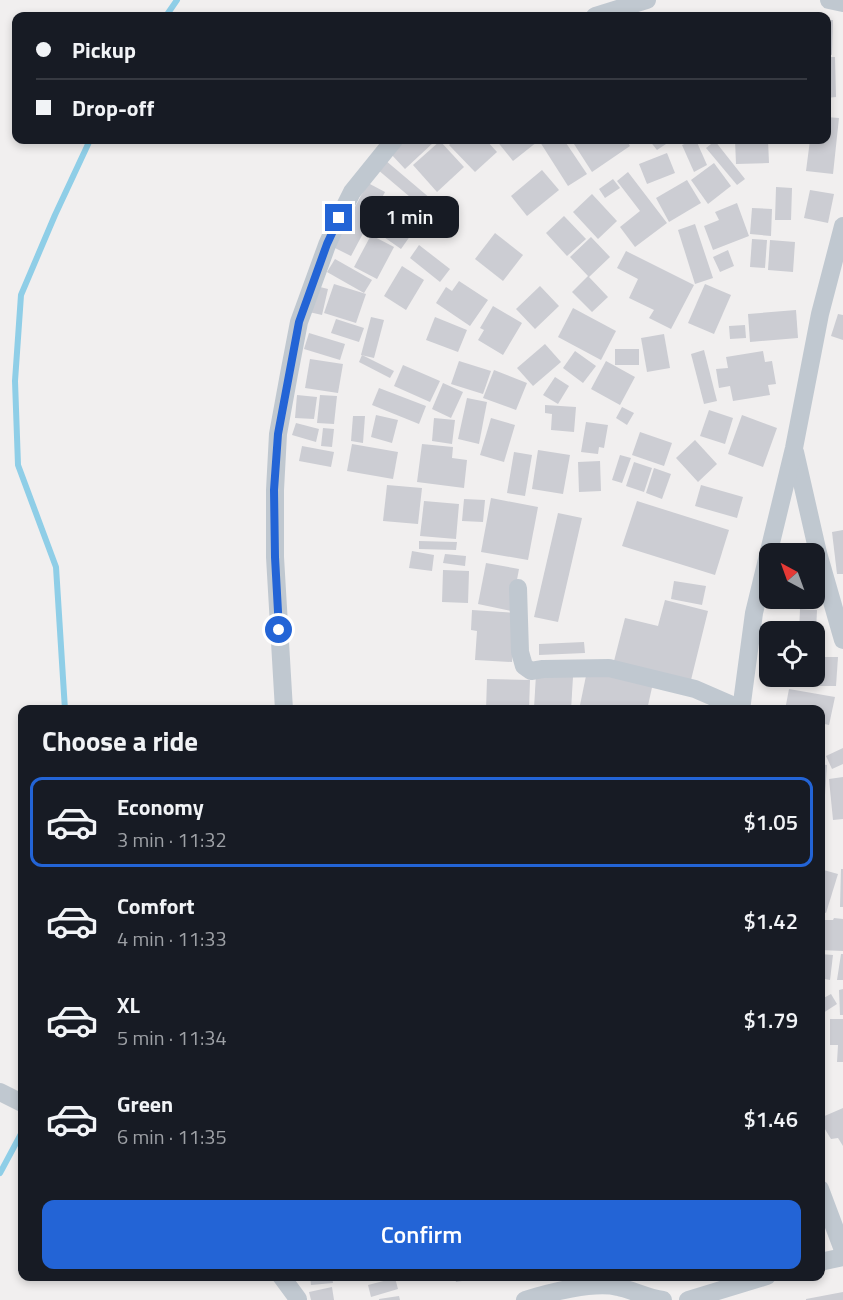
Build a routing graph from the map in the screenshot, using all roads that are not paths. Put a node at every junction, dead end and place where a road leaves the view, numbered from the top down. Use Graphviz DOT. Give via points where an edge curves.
graph roads {
  1 [pos="647,0"];
  2 [pos="829,0"];
  3 [pos="843,3"];
  4 [pos="608,12"];
  5 [pos="391,144"];
  6 [pos="843,226"];
  7 [pos="794,447"];
  8 [pos="518,588"];
  9 [pos="843,640"];
  10 [pos="284,705"];
  11 [pos="732,705"];
  12 [pos="742,705"];
  13 [pos="0,1092"];
  14 [pos="18,1101"];
  15 [pos="825,1202"];
  16 [pos="843,1250"];
  17 [pos="843,1257"];
  18 [pos="825,1261"];
  19 [pos="285,1281"];
  20 [pos="296,1281"];
  21 [pos="614,1281"];
  22 [pos="751,1281"];
  23 [pos="298,1299"];
  24 [pos="525,1300"];
  25 [pos="663,1300"];
  26 [pos="688,1300"];
  1 -- 4 [label="street"];
  2 -- 3 [label="street"];
  5 -- 10 [label="street" via="352,192 327,244 299,322 291,363 278,434 274,490"];
  6 -- 7 [label="street" via="820,314"];
  7 -- 9 [label="street"];
  7 -- 12 [label="street" via="754,613"];
  8 -- 11 [label="street" via="520,652 524,666 531,670 609,668 695,689"];
  13 -- 14 [label="street"];
  15 -- 16 [label="street"];
  17 -- 18 [label="street"];
  19 -- 23 [label="street"];
  20 -- 23 [label="street"];
  21 -- 24 [label="street"];
  21 -- 25 [label="street"];
  22 -- 26 [label="street"];
}
